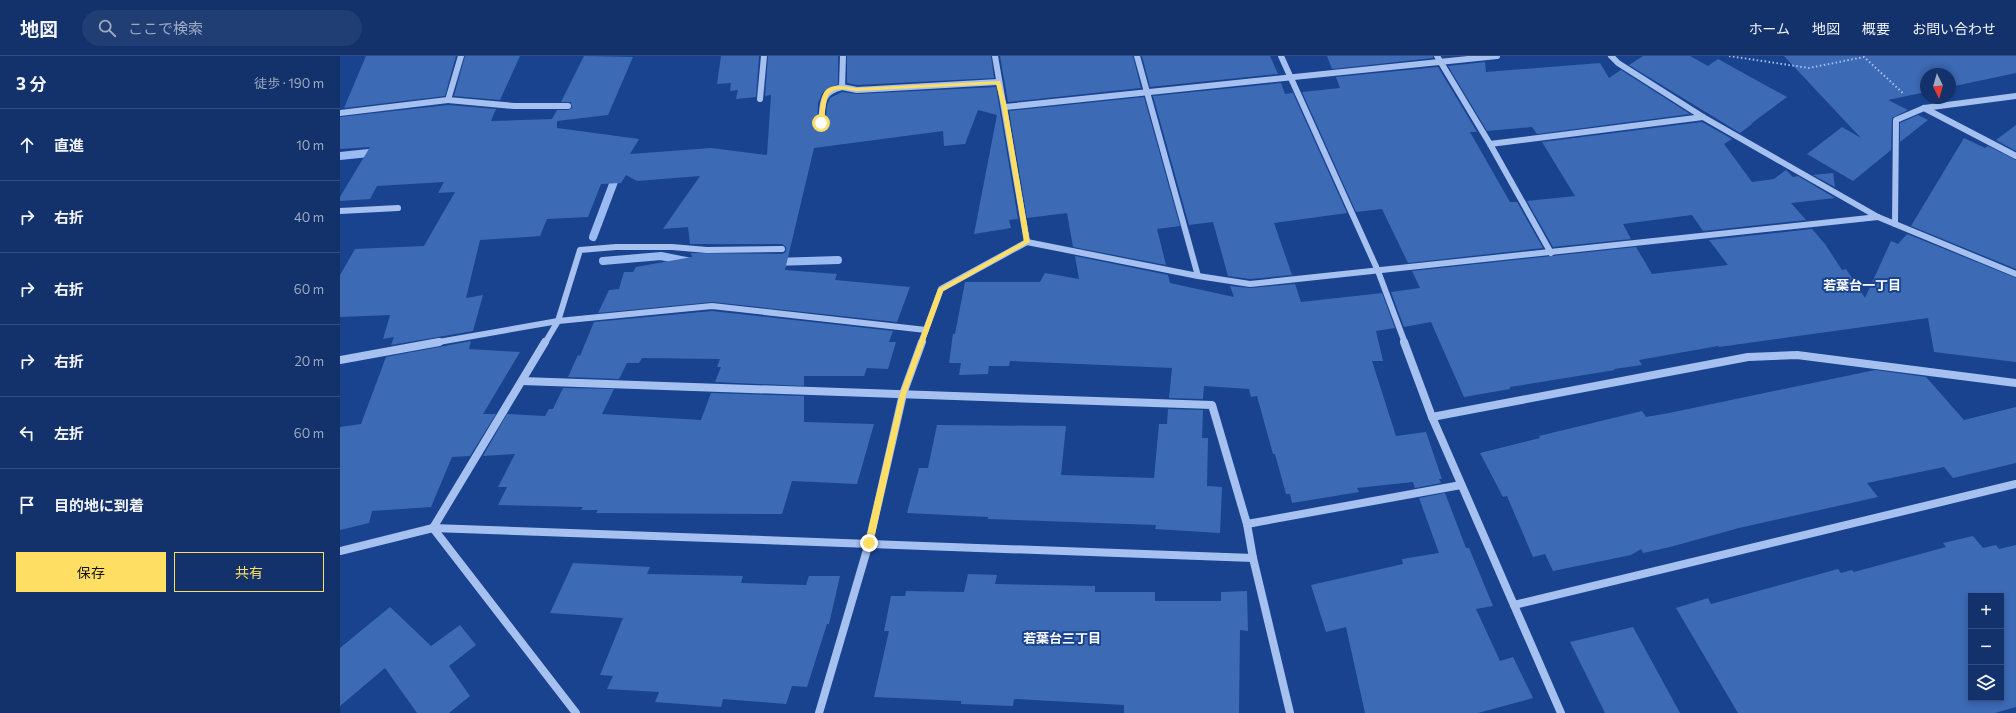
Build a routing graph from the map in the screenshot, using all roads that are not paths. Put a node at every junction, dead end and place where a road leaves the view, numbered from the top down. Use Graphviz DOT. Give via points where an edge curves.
graph roads {
  1 [pos="461,56"];
  2 [pos="764,56"];
  3 [pos="843,56"];
  4 [pos="995,56"];
  5 [pos="1137,56"];
  6 [pos="1281,56"];
  7 [pos="1437,56"];
  8 [pos="1497,56"];
  9 [pos="1611,56"];
  10 [pos="1441,62"];
  11 [pos="1289,78"];
  12 [pos="998,82"];
  13 [pos="842,87"];
  14 [pos="1148,94"];
  15 [pos="2016,96"];
  16 [pos="760,99"];
  17 [pos="448,100"];
  18 [pos="568,106"];
  19 [pos="1005,107"];
  20 [pos="1924,108"];
  21 [pos="340,113"];
  22 [pos="1703,117"];
  23 [pos="821,123"];
  24 [pos="1490,144"];
  25 [pos="2016,156"];
  26 [pos="398,208"];
  27 [pos="340,211"];
  28 [pos="1878,217"];
  29 [pos="1895,224"];
  30 [pos="1027,242"];
  31 [pos="782,249"];
  32 [pos="1551,252"];
  33 [pos="1378,271"];
  34 [pos="2016,274"];
  35 [pos="1198,276"];
  36 [pos="558,321"];
  37 [pos="926,330"];
  38 [pos="340,360"];
  39 [pos="522,381"];
  40 [pos="2016,383"];
  41 [pos="903,394"];
  42 [pos="1432,417"];
  43 [pos="2016,484"];
  44 [pos="1460,485"];
  45 [pos="1247,524"];
  46 [pos="433,528"];
  47 [pos="869,543"];
  48 [pos="340,551"];
  49 [pos="1253,558"];
  50 [pos="1514,605"];
  51 [pos="576,713"];
  52 [pos="819,713"];
  53 [pos="1290,713"];
  54 [pos="1561,713"];
  1 -- 17 [label="street"];
  2 -- 16 [label="street"];
  3 -- 13 [label="street"];
  4 -- 12 [label="street"];
  5 -- 14 [label="street"];
  6 -- 11 [label="street"];
  7 -- 10 [label="street"];
  8 -- 10 [label="street"];
  9 -- 22 [label="street" via="1618,64"];
  10 -- 11 [label="street"];
  10 -- 24 [label="street"];
  11 -- 14 [label="street"];
  11 -- 33 [label="street"];
  12 -- 13 [label="street" via="856,90"];
  12 -- 19 [label="street"];
  13 -- 23 [label="street" via="831,88 825,94"];
  14 -- 19 [label="street"];
  14 -- 35 [label="street"];
  15 -- 20 [label="street"];
  17 -- 18 [label="street" via="514,106"];
  17 -- 21 [label="street"];
  19 -- 30 [label="street"];
  20 -- 25 [label="street"];
  20 -- 29 [label="street" via="1896,120"];
  22 -- 24 [label="street"];
  22 -- 28 [label="street"];
  24 -- 32 [label="street"];
  26 -- 27 [label="street"];
  28 -- 29 [label="street"];
  28 -- 32 [label="street"];
  29 -- 34 [label="street"];
  30 -- 35 [label="street"];
  30 -- 37 [label="street" via="941,289"];
  31 -- 36 [label="street" via="616,247 580,250"];
  32 -- 33 [label="street"];
  33 -- 35 [label="street" via="1250,284"];
  33 -- 42 [label="street"];
  36 -- 37 [label="street" via="712,306"];
  36 -- 38 [label="street"];
  36 -- 39 [label="street"];
  37 -- 41 [label="street"];
  39 -- 41 [label="street"];
  39 -- 46 [label="street"];
  40 -- 42 [label="street" via="1797,355 1748,357"];
  41 -- 45 [label="street" via="1212,405"];
  41 -- 47 [label="street"];
  42 -- 44 [label="street"];
  43 -- 50 [label="street"];
  44 -- 45 [label="street"];
  44 -- 50 [label="street"];
  45 -- 49 [label="street"];
  46 -- 47 [label="street"];
  46 -- 48 [label="street"];
  46 -- 51 [label="street"];
  47 -- 49 [label="street"];
  47 -- 52 [label="street"];
  49 -- 53 [label="street"];
  50 -- 54 [label="street"];
}
